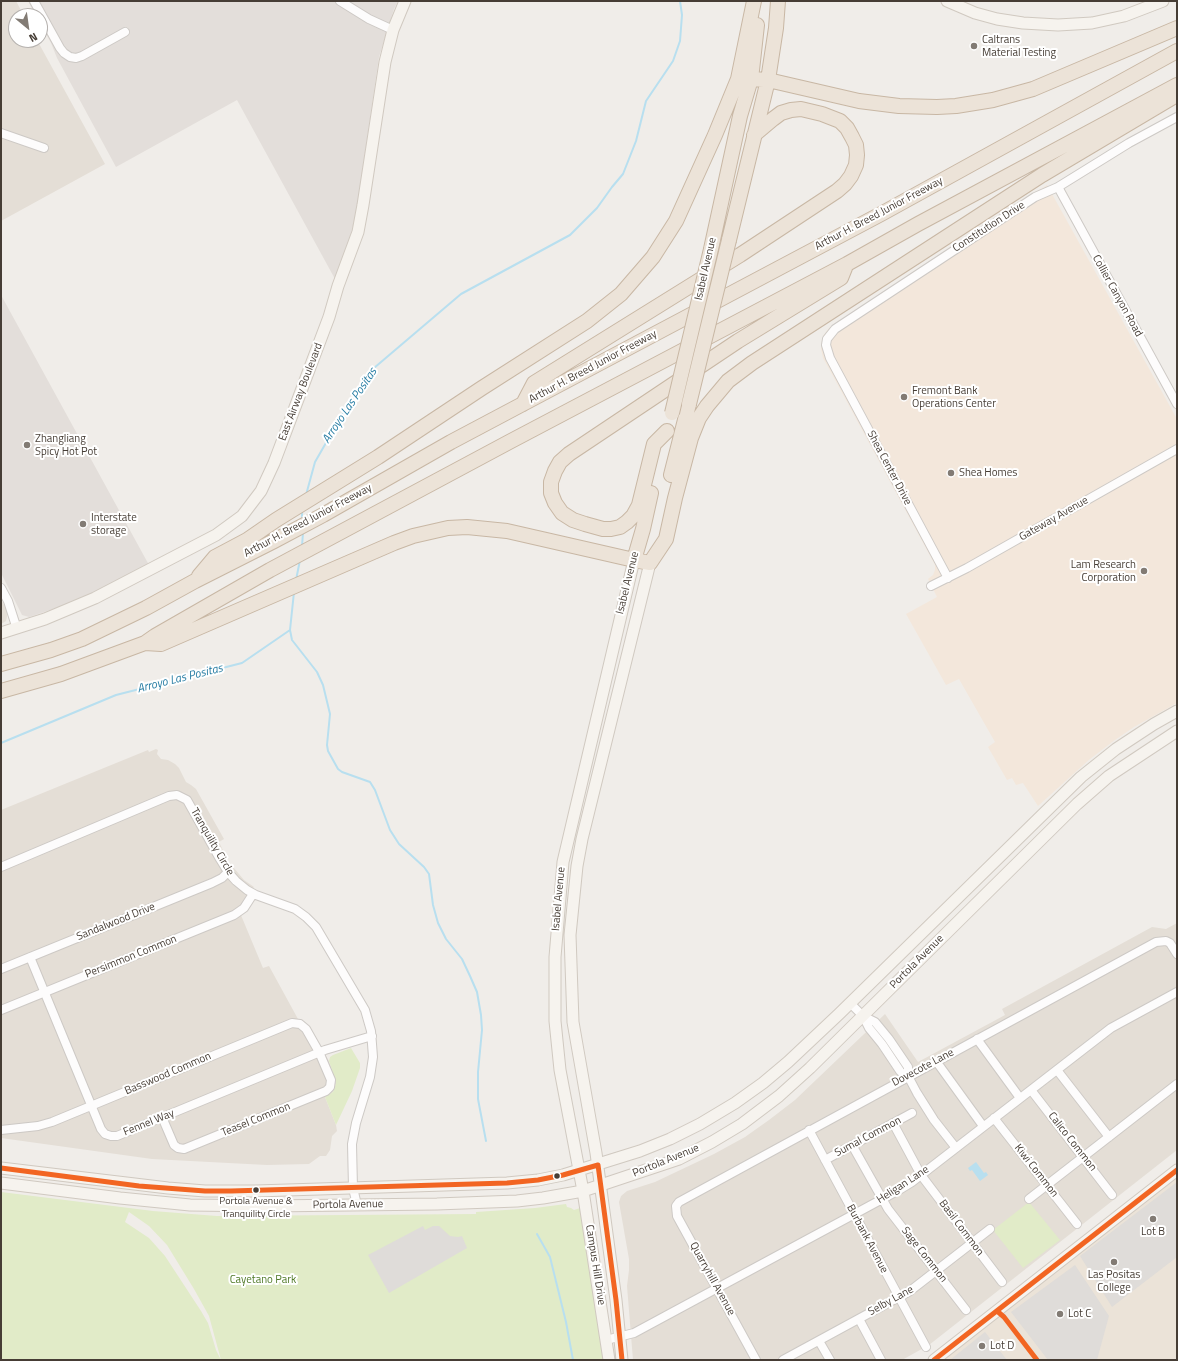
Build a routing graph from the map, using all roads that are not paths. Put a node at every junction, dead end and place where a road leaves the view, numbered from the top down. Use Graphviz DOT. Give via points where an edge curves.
graph roads {
  1 [pos="34,1"];
  2 [pos="340,1"];
  3 [pos="405,1"];
  4 [pos="754,1"];
  5 [pos="758,1"];
  6 [pos="778,1"];
  7 [pos="947,1"];
  8 [pos="1163,1"];
  9 [pos="1177,28"];
  10 [pos="394,30"];
  11 [pos="125,32"];
  12 [pos="1177,51"];
  13 [pos="751,79"];
  14 [pos="768,80"];
  15 [pos="1177,85"];
  16 [pos="1177,95"];
  17 [pos="1177,117"];
  18 [pos="1,133"];
  19 [pos="754,135"];
  20 [pos="44,148"];
  21 [pos="1058,187"];
  22 [pos="847,264"];
  23 [pos="830,358"];
  24 [pos="522,404"];
  25 [pos="1177,404"];
  26 [pos="667,431"];
  27 [pos="1177,449"];
  28 [pos="634,560"];
  29 [pos="650,563"];
  30 [pos="948,578"];
  31 [pos="195,580"];
  32 [pos="931,586"];
  33 [pos="1,588"];
  34 [pos="17,629"];
  35 [pos="1,633"];
  36 [pos="145,643"];
  37 [pos="1,664"];
  38 [pos="1,691"];
  39 [pos="1177,711"];
  40 [pos="1177,731"];
  41 [pos="1,867"];
  42 [pos="228,872"];
  43 [pos="253,894"];
  44 [pos="1177,954"];
  45 [pos="30,957"];
  46 [pos="1,969"];
  47 [pos="45,992"];
  48 [pos="1177,992"];
  49 [pos="850,1003"];
  50 [pos="1,1010"];
  51 [pos="863,1016"];
  52 [pos="372,1036"];
  53 [pos="977,1039"];
  54 [pos="319,1052"];
  55 [pos="936,1061"];
  56 [pos="1057,1070"];
  57 [pos="908,1076"];
  58 [pos="1177,1084"];
  59 [pos="1031,1090"];
  60 [pos="1020,1098"];
  61 [pos="92,1106"];
  62 [pos="912,1113"];
  63 [pos="162,1117"];
  64 [pos="994,1118"];
  65 [pos="893,1123"];
  66 [pos="983,1126"];
  67 [pos="1,1130"];
  68 [pos="809,1130"];
  69 [pos="1109,1137"];
  70 [pos="852,1145"];
  71 [pos="956,1148"];
  72 [pos="1083,1157"];
  73 [pos="825,1160"];
  74 [pos="598,1165"];
  75 [pos="1,1168"];
  76 [pos="579,1170"];
  77 [pos="1177,1170"];
  78 [pos="921,1175"];
  79 [pos="1,1183"];
  80 [pos="600,1185"];
  81 [pos="1047,1185"];
  82 [pos="354,1188"];
  83 [pos="583,1191"];
  84 [pos="1112,1195"];
  85 [pos="682,1199"];
  86 [pos="882,1199"];
  87 [pos="1030,1199"];
  88 [pos="353,1205"];
  89 [pos="854,1215"];
  90 [pos="1077,1224"];
  91 [pos="990,1229"];
  92 [pos="972,1243"];
  93 [pos="936,1271"];
  94 [pos="1002,1282"];
  95 [pos="717,1288"];
  96 [pos="899,1297"];
  97 [pos="966,1310"];
  98 [pos="859,1319"];
  99 [pos="619,1338"];
  100 [pos="606,1340"];
  101 [pos="819,1341"];
  102 [pos="926,1347"];
  103 [pos="610,1360"];
  104 [pos="622,1360"];
  105 [pos="756,1360"];
  106 [pos="783,1360"];
  107 [pos="830,1360"];
  108 [pos="881,1360"];
  109 [pos="934,1360"];
  1 -- 11 [label="street" via="60,48 70,57 82,56"];
  2 -- 10 [label="street" via="369,19"];
  3 -- 10 [label="main road, East Airway Boulevard"];
  4 -- 31 [label="highway" via="738,79 717,131 676,221 654,257 621,294 586,321 326,490 215,557"];
  5 -- 13 [label="highway, Isabel Avenue"];
  6 -- 14 [label="highway, Isabel Avenue"];
  7 -- 8 [label="main road" via="975,13 997,18 1023,23 1058,25 1092,23 1124,16"];
  9 -- 14 [label="highway" via="1032,89 993,100 956,106 899,106 859,101"];
  10 -- 34 [label="main road, East Airway Boulevard" via="382,79 358,232 329,317 261,491 242,516 216,535 95,598"];
  12 -- 24 [label="highway, Arthur H. Breed Junior Freeway" via="881,214"];
  13 -- 14 [label="highway"];
  13 -- 26 [label="highway, Isabel Avenue, bridge" via="740,116"];
  14 -- 19 [label="highway, Isabel Avenue"];
  15 -- 22 [label="highway"];
  16 -- 29 [label="highway" via="1036,179 728,381 699,418 689,445 666,539"];
  17 -- 21 [label="street, Constitution Drive"];
  18 -- 20 [label="street"];
  19 -- 24 [label="highway" via="781,113 801,109 822,114 847,128 856,145 856,165 851,176 837,191 734,259 534,383"];
  19 -- 29 [label="highway, Isabel Avenue, bridge"];
  21 -- 23 [label="street, Constitution Drive" via="1035,197 835,329 827,339"];
  21 -- 25 [label="street, Collier Canyon Road"];
  22 -- 26 [label="highway" via="841,278 725,350 569,454 554,471 554,503 562,513 585,524 611,529 627,522 639,505 654,444"];
  22 -- 36 [label="highway" via="270,570"];
  23 -- 30 [label="street, Shea Center Drive"];
  24 -- 31 [label="highway, Arthur H. Breed Junior Freeway" via="274,541"];
  26 -- 28 [label="highway, Isabel Avenue"];
  27 -- 30 [label="street, Gateway Avenue"];
  28 -- 29 [label="highway"];
  28 -- 36 [label="highway" via="507,531 468,527 448,528 413,536 160,644"];
  28 -- 76 [label="main road, Isabel Avenue" via="563,862 559,894 554,957 555,1021 561,1075"];
  29 -- 74 [label="main road, Isabel Avenue" via="582,839 570,935 573,1022"];
  30 -- 32 [label="street, Gateway Avenue"];
  31 -- 37 [label="highway, Arthur H. Breed Junior Freeway" via="146,608 82,639"];
  33 -- 34 [label="street"];
  34 -- 35 [label="main road, East Airway Boulevard"];
  36 -- 38 [label="highway" via="61,674"];
  39 -- 49 [label="main road, Portola Avenue" via="1116,749 1081,777"];
  40 -- 51 [label="main road, Portola Avenue" via="1126,764 1094,789"];
  41 -- 42 [label="street, Tranquility Circle" via="174,795 189,802"];
  42 -- 43 [label="street, Tranquility Circle"];
  42 -- 45 [label="street, Sandalwood Drive" via="212,883"];
  43 -- 47 [label="street, Persimmon Common" via="244,908 234,915"];
  43 -- 52 [label="street, Tranquility Circle" via="295,909 316,927 361,1003 368,1017"];
  44 -- 53 [label="street, Dovecote Lane" via="1173,946 1166,941 1156,942"];
  45 -- 46 [label="street, Sandalwood Drive"];
  45 -- 47 [label="street, Fennel Way"];
  47 -- 50 [label="street, Persimmon Common"];
  47 -- 61 [label="street, Fennel Way"];
  48 -- 56 [label="street, Heligan Lane" via="1110,1028"];
  49 -- 51 [label="street"];
  49 -- 74 [label="main road, Portola Avenue" via="788,1062 733,1104 670,1139"];
  51 -- 57 [label="street" via="875,1022 889,1039 908,1067"];
  51 -- 80 [label="main road, Portola Avenue" via="779,1096 742,1124 679,1159"];
  52 -- 54 [label="street, Fennel Way"];
  52 -- 82 [label="street, Tranquility Circle" via="372,1071 358,1113 353,1139"];
  53 -- 55 [label="street, Dovecote Lane"];
  53 -- 60 [label="street"];
  54 -- 61 [label="street, Basswood Common" via="305,1027 292,1023"];
  54 -- 63 [label="street, Fennel Way"];
  54 -- 63 [label="street, Teasel Common" via="331,1080 330,1088 326,1091 184,1149 174,1145"];
  55 -- 57 [label="street, Dovecote Lane"];
  55 -- 66 [label="street"];
  56 -- 59 [label="street, Heligan Lane"];
  56 -- 69 [label="street"];
  57 -- 68 [label="street, Dovecote Lane"];
  57 -- 71 [label="street" via="926,1107"];
  58 -- 69 [label="street"];
  59 -- 60 [label="street, Heligan Lane"];
  59 -- 72 [label="street, Calico Common"];
  60 -- 64 [label="street, Heligan Lane"];
  61 -- 63 [label="street, Fennel Way" via="102,1131 111,1136 117,1136"];
  61 -- 67 [label="street, Basswood Common" via="45,1124"];
  62 -- 65 [label="street, Sumal Common"];
  64 -- 66 [label="street, Heligan Lane"];
  64 -- 81 [label="street, Kiwi Common"];
  65 -- 70 [label="street, Sumal Common"];
  65 -- 78 [label="street, Basil Common"];
  66 -- 71 [label="street, Heligan Lane"];
  68 -- 73 [label="street, Burbank Avenue"];
  68 -- 85 [label="street, Dovecote Lane"];
  69 -- 72 [label="street"];
  70 -- 73 [label="street, Sumal Common"];
  70 -- 86 [label="street, Sage Common"];
  71 -- 78 [label="street, Heligan Lane"];
  72 -- 81 [label="street"];
  72 -- 84 [label="street, Calico Common"];
  73 -- 89 [label="street, Burbank Avenue"];
  74 -- 76 [label="main road, Portola Avenue"];
  74 -- 80 [label="main road, Campus Hill Drive"];
  75 -- 82 [label="main road, Portola Avenue" via="139,1186 198,1190"];
  76 -- 82 [label="main road, Portola Avenue" via="538,1180 507,1183"];
  76 -- 83 [label="main road, Campus Hill Drive"];
  77 -- 109 [label="main road"];
  78 -- 86 [label="street, Heligan Lane"];
  78 -- 92 [label="street, Basil Common"];
  79 -- 88 [label="main road, Portola Avenue" via="190,1205"];
  80 -- 83 [label="main road, Portola Avenue"];
  80 -- 99 [label="main road, Campus Hill Drive"];
  81 -- 87 [label="street"];
  81 -- 90 [label="street, Kiwi Common"];
  82 -- 88 [label="street, Tranquility Circle"];
  83 -- 88 [label="main road, Portola Avenue" via="517,1201"];
  83 -- 100 [label="main road, Campus Hill Drive"];
  85 -- 95 [label="street, Quarryhill Avenue" via="676,1206 677,1216"];
  86 -- 89 [label="street, Heligan Lane"];
  86 -- 93 [label="street, Sage Common"];
  89 -- 95 [label="street, Heligan Lane"];
  89 -- 96 [label="street, Burbank Avenue"];
  91 -- 92 [label="street, Selby Lane"];
  92 -- 93 [label="street, Selby Lane"];
  92 -- 94 [label="street, Basil Common"];
  93 -- 96 [label="street, Selby Lane"];
  93 -- 97 [label="street, Sage Common"];
  95 -- 99 [label="street, Heligan Lane" via="634,1333"];
  95 -- 105 [label="street, Quarryhill Avenue"];
  96 -- 98 [label="street, Selby Lane"];
  96 -- 102 [label="street, Burbank Avenue"];
  98 -- 101 [label="street, Selby Lane"];
  98 -- 108 [label="street"];
  99 -- 100 [label="street, Heligan Lane"];
  99 -- 104 [label="main road, Campus Hill Drive"];
  100 -- 103 [label="main road, Campus Hill Drive"];
  101 -- 106 [label="street, Selby Lane"];
  101 -- 107 [label="street"];
}
